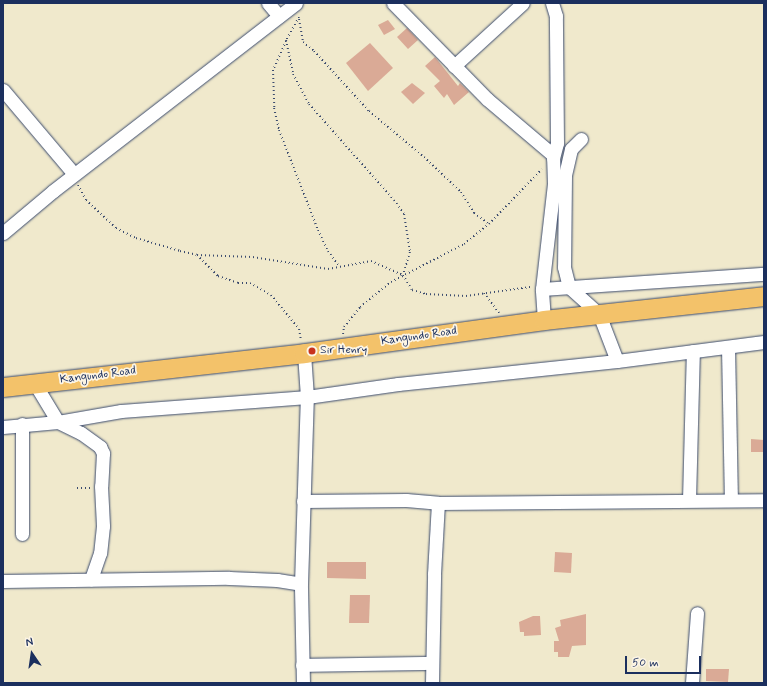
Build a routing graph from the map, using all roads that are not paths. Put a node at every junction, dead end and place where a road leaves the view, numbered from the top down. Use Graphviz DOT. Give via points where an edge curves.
graph roads {
  1 [pos="268,3"];
  2 [pos="393,3"];
  3 [pos="523,3"];
  4 [pos="552,3"];
  5 [pos="298,7"];
  6 [pos="279,16"];
  7 [pos="454,66"];
  8 [pos="3,90"];
  9 [pos="581,139"];
  10 [pos="553,156"];
  11 [pos="74,174"];
  12 [pos="3,233"];
  13 [pos="764,274"];
  14 [pos="569,287"];
  15 [pos="542,289"];
  16 [pos="764,296"];
  17 [pos="599,314"];
  18 [pos="544,320"];
  19 [pos="764,342"];
  20 [pos="728,347"];
  21 [pos="693,350"];
  22 [pos="304,353"];
  23 [pos="617,361"];
  24 [pos="35,384"];
  25 [pos="3,388"];
  26 [pos="307,397"];
  27 [pos="58,422"];
  28 [pos="22,424"];
  29 [pos="3,427"];
  30 [pos="689,500"];
  31 [pos="731,500"];
  32 [pos="764,500"];
  33 [pos="303,501"];
  34 [pos="438,503"];
  35 [pos="22,534"];
  36 [pos="91,579"];
  37 [pos="3,581"];
  38 [pos="301,584"];
  39 [pos="697,613"];
  40 [pos="432,663"];
  41 [pos="302,665"];
  42 [pos="302,683"];
  43 [pos="432,683"];
  44 [pos="692,683"];
  1 -- 6 [label="street"];
  2 -- 7 [label="street"];
  3 -- 7 [label="street"];
  4 -- 10 [label="street" via="556,16 557,37 557,143"];
  5 -- 6 [label="street"];
  6 -- 11 [label="street"];
  7 -- 10 [label="street" via="487,99"];
  8 -- 11 [label="street"];
  9 -- 14 [label="street" via="571,149 565,176 563,242 564,267"];
  10 -- 15 [label="street" via="554,183"];
  11 -- 12 [label="street"];
  13 -- 14 [label="street"];
  14 -- 15 [label="street"];
  14 -- 17 [label="street"];
  15 -- 18 [label="street"];
  16 -- 17 [label="highway, Kangundo Road"];
  17 -- 18 [label="highway, Kangundo Road"];
  17 -- 23 [label="street"];
  18 -- 22 [label="highway, Kangundo Road"];
  19 -- 20 [label="street"];
  20 -- 21 [label="street"];
  20 -- 31 [label="street"];
  21 -- 23 [label="street"];
  21 -- 30 [label="street"];
  22 -- 24 [label="highway, Kangundo Road"];
  22 -- 26 [label="street"];
  23 -- 26 [label="street" via="398,384"];
  24 -- 25 [label="highway, Kangundo Road"];
  24 -- 27 [label="street"];
  26 -- 27 [label="street" via="120,411"];
  26 -- 33 [label="street"];
  27 -- 28 [label="street"];
  27 -- 36 [label="street" via="91,440 103,453 103,526 100,553"];
  28 -- 29 [label="street"];
  28 -- 35 [label="street"];
  30 -- 31 [label="street"];
  30 -- 34 [label="street"];
  31 -- 32 [label="street"];
  33 -- 34 [label="street" via="406,500"];
  33 -- 38 [label="street"];
  34 -- 40 [label="street"];
  36 -- 37 [label="street"];
  36 -- 38 [label="street" via="229,578"];
  38 -- 41 [label="street"];
  39 -- 44 [label="street"];
  40 -- 41 [label="street"];
  40 -- 43 [label="street"];
  41 -- 42 [label="street"];
}
